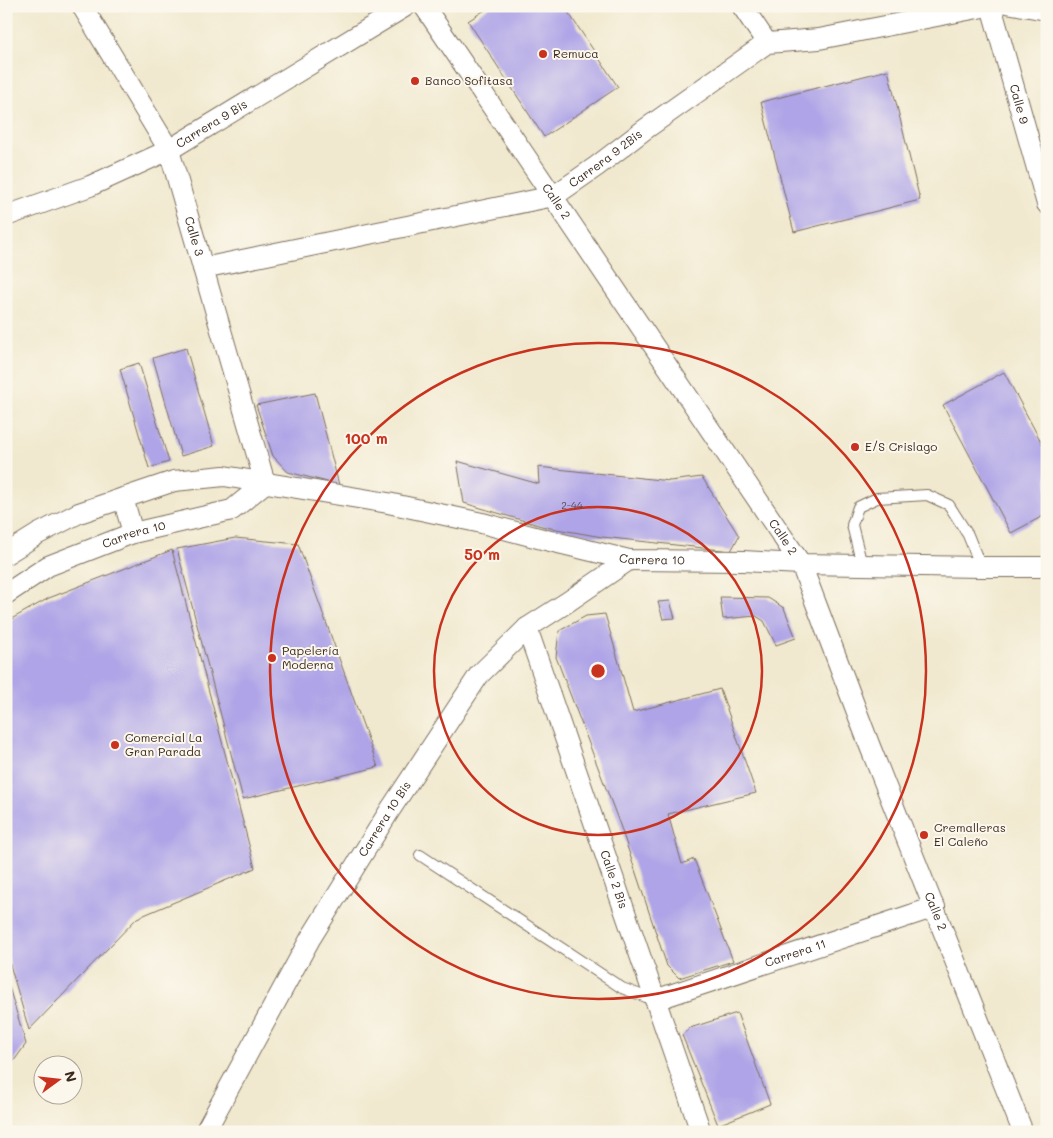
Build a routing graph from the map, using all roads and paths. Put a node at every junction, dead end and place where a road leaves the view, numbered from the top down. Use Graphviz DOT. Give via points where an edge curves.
graph roads {
  1 [pos="82,6"];
  2 [pos="406,6"];
  3 [pos="424,6"];
  4 [pos="742,6"];
  5 [pos="989,6"];
  6 [pos="995,6"];
  7 [pos="1047,15"];
  8 [pos="767,43"];
  9 [pos="169,150"];
  10 [pos="554,196"];
  11 [pos="1047,204"];
  12 [pos="6,216"];
  13 [pos="202,268"];
  14 [pos="265,483"];
  15 [pos="123,498"];
  16 [pos="133,533"];
  17 [pos="6,554"];
  18 [pos="629,560"];
  19 [pos="801,564"];
  20 [pos="862,565"];
  21 [pos="980,567"];
  22 [pos="1047,567"];
  23 [pos="6,594"];
  24 [pos="527,628"];
  25 [pos="420,855"];
  26 [pos="935,907"];
  27 [pos="655,1000"];
  28 [pos="204,1132"];
  29 [pos="701,1132"];
  30 [pos="1023,1132"];
  1 -- 9 [label="street, Calle 3"];
  2 -- 9 [label="street, Carrera 9 Bis"];
  3 -- 10 [label="street, Calle 2"];
  4 -- 8 [label="street"];
  5 -- 8 [label="street" via="819,39"];
  5 -- 11 [label="street, Calle 9"];
  6 -- 7 [label="lane"];
  8 -- 10 [label="street, Carrera 9 2Bis"];
  9 -- 12 [label="street, Carrera 9 Bis" via="90,186"];
  9 -- 13 [label="street, Calle 3"];
  10 -- 13 [label="street, Carrera 9 2Bis"];
  10 -- 19 [label="street, Calle 2"];
  13 -- 14 [label="street, Calle 3"];
  14 -- 15 [label="street, Carrera 10" via="224,476 174,482"];
  14 -- 16 [label="street, Carrera 10" via="232,510"];
  14 -- 18 [label="street, Carrera 10" via="416,509"];
  15 -- 16 [label="street"];
  15 -- 17 [label="street, Carrera 10" via="79,513"];
  16 -- 23 [label="street, Carrera 10" via="48,566"];
  18 -- 19 [label="street, Carrera 10"];
  18 -- 24 [label="street, Carrera 10 Bis"];
  19 -- 20 [label="street, Carrera 10"];
  19 -- 26 [label="street, Calle 2"];
  20 -- 21 [label="street, Carrera 10"];
  20 -- 21 [label="lane" via="852,525 858,507 877,498 927,495 949,505 968,535"];
  21 -- 22 [label="street, Carrera 10"];
  24 -- 27 [label="street, Calle 2 Bis"];
  24 -- 28 [label="street, Carrera 10 Bis" via="479,675 390,810 310,939"];
  25 -- 27 [label="lane" via="622,988"];
  26 -- 27 [label="street, Carrera 11"];
  26 -- 30 [label="street, Calle 2"];
  27 -- 29 [label="street, Calle 2 Bis"];
}
